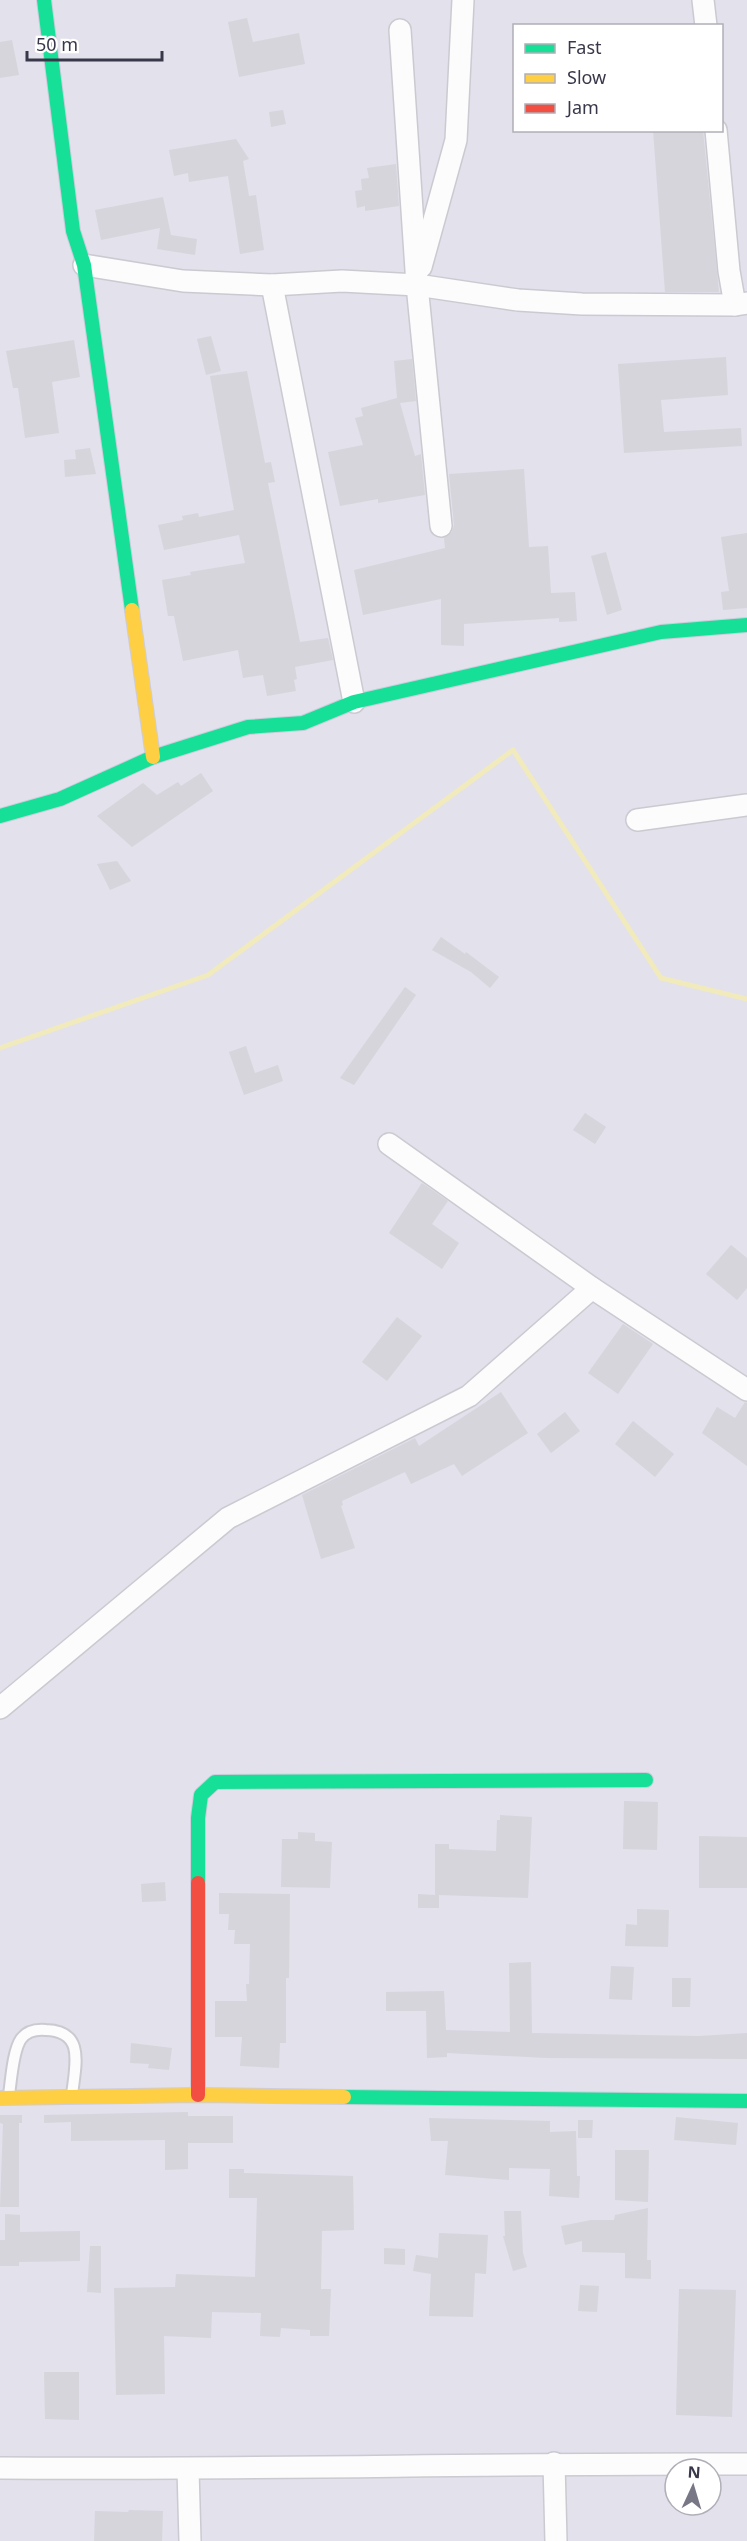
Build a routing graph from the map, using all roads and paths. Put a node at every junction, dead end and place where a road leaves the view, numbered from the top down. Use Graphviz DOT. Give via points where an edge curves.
graph roads {
  1 [pos="44,0"];
  2 [pos="463,0"];
  3 [pos="703,0"];
  4 [pos="706,24"];
  5 [pos="400,30"];
  6 [pos="716,132"];
  7 [pos="84,265"];
  8 [pos="272,285"];
  9 [pos="417,285"];
  10 [pos="741,304"];
  11 [pos="441,526"];
  12 [pos="747,625"];
  13 [pos="354,702"];
  14 [pos="153,757"];
  15 [pos="747,806"];
  16 [pos="0,816"];
  17 [pos="637,820"];
  18 [pos="389,1144"];
  19 [pos="592,1288"];
  20 [pos="747,1390"];
  21 [pos="0,1708"];
  22 [pos="646,1780"];
  23 [pos="198,2095"];
  24 [pos="72,2097"];
  25 [pos="4,2098"];
  26 [pos="747,2101"];
  27 [pos="554,2463"];
  28 [pos="747,2464"];
  29 [pos="0,2468"];
  30 [pos="188,2469"];
  31 [pos="190,2541"];
  32 [pos="556,2541"];
  1 -- 7 [label="street" via="73,231"];
  2 -- 9 [label="street" via="456,140"];
  3 -- 4 [label="street"];
  5 -- 9 [label="street"];
  6 -- 10 [label="street" via="729,271"];
  7 -- 8 [label="street" via="183,281"];
  7 -- 14 [label="street"];
  8 -- 9 [label="street" via="342,281"];
  8 -- 13 [label="street"];
  9 -- 10 [label="street" via="518,300 582,304"];
  9 -- 11 [label="street"];
  12 -- 13 [label="street" via="661,632"];
  13 -- 14 [label="street" via="303,723 248,727"];
  14 -- 16 [label="street" via="60,799"];
  15 -- 17 [label="street"];
  18 -- 19 [label="street"];
  19 -- 20 [label="street"];
  19 -- 21 [label="street" via="469,1396 228,1518"];
  22 -- 23 [label="street" via="215,1782 201,1795 198,1818"];
  23 -- 24 [label="street"];
  23 -- 26 [label="street"];
  24 -- 25 [label="street"];
  24 -- 25 [label="lane" via="73,2042 60,2031 35,2029 19,2042"];
  27 -- 28 [label="street"];
  27 -- 30 [label="street"];
  27 -- 32 [label="street"];
  29 -- 30 [label="street"];
  30 -- 31 [label="street"];
}
